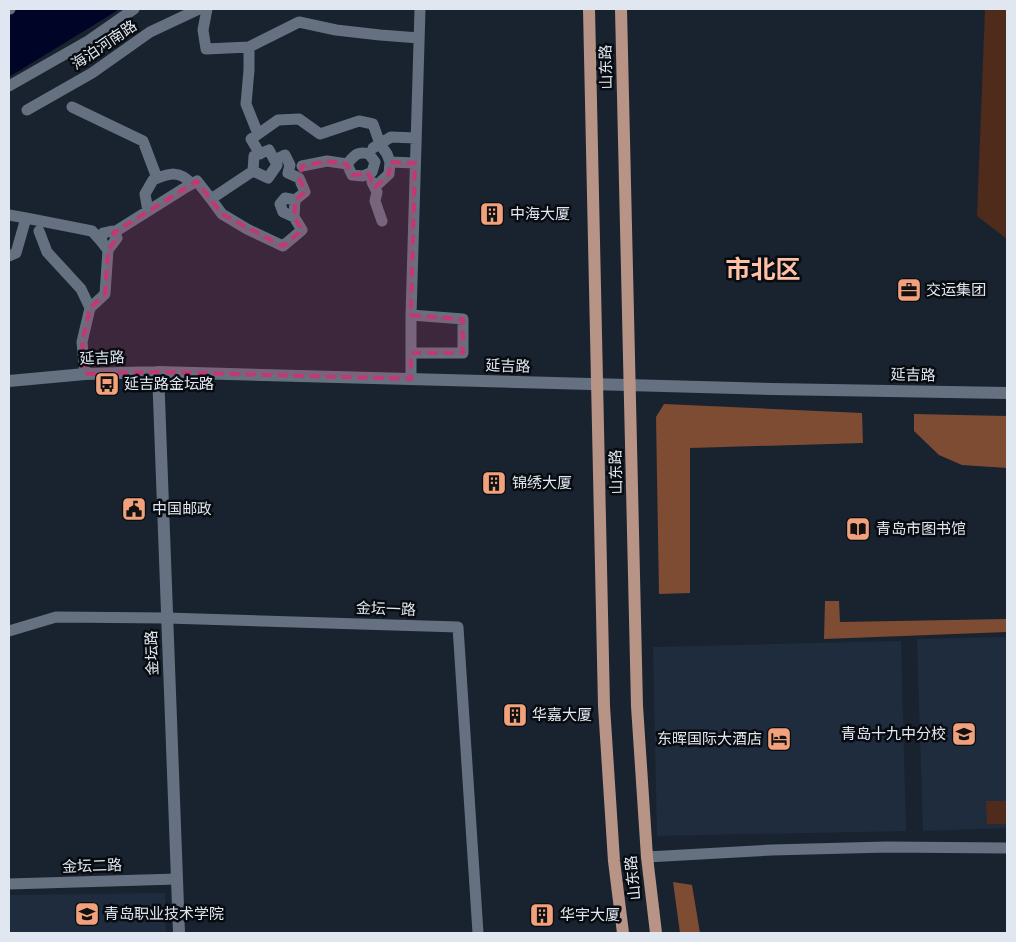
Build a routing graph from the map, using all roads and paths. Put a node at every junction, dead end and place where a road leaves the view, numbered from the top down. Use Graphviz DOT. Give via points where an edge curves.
graph roads {
  1 [pos="134,9"];
  2 [pos="199,9"];
  3 [pos="207,9"];
  4 [pos="420,9"];
  5 [pos="589,9"];
  6 [pos="621,9"];
  7 [pos="419,38"];
  8 [pos="249,47"];
  9 [pos="9,86"];
  10 [pos="72,107"];
  11 [pos="27,110"];
  12 [pos="258,134"];
  13 [pos="416,138"];
  14 [pos="380,144"];
  15 [pos="260,154"];
  16 [pos="366,154"];
  17 [pos="275,160"];
  18 [pos="390,162"];
  19 [pos="415,163"];
  20 [pos="347,164"];
  21 [pos="296,165"];
  22 [pos="253,171"];
  23 [pos="368,173"];
  24 [pos="157,178"];
  25 [pos="192,184"];
  26 [pos="375,188"];
  27 [pos="211,199"];
  28 [pos="148,212"];
  29 [pos="9,215"];
  30 [pos="26,218"];
  31 [pos="382,221"];
  32 [pos="39,232"];
  33 [pos="105,246"];
  34 [pos="9,256"];
  35 [pos="90,308"];
  36 [pos="411,315"];
  37 [pos="411,353"];
  38 [pos="158,372"];
  39 [pos="85,374"];
  40 [pos="411,379"];
  41 [pos="9,380"];
  42 [pos="598,384"];
  43 [pos="630,386"];
  44 [pos="1007,393"];
  45 [pos="167,618"];
  46 [pos="9,631"];
  47 [pos="1007,848"];
  48 [pos="647,857"];
  49 [pos="177,879"];
  50 [pos="9,884"];
  51 [pos="178,933"];
  52 [pos="478,933"];
  53 [pos="623,933"];
  54 [pos="656,933"];
  1 -- 9 [label="street" via="88,41"];
  2 -- 11 [label="street, 海泊河南路" via="150,32 92,73"];
  3 -- 8 [label="street" via="203,30 206,49"];
  4 -- 7 [label="street"];
  5 -- 42 [label="main road, 山东路"];
  6 -- 43 [label="main road, 山东路"];
  7 -- 8 [label="street" via="336,30 299,22"];
  7 -- 13 [label="street"];
  8 -- 12 [label="street" via="246,104"];
  10 -- 24 [label="street" via="143,141"];
  12 -- 14 [label="street" via="278,120 299,119 320,134 359,121 373,124"];
  12 -- 15 [label="street" via="251,139"];
  13 -- 14 [label="street" via="391,137"];
  13 -- 19 [label="street"];
  14 -- 16 [label="street"];
  14 -- 18 [label="street"];
  15 -- 17 [label="street" via="269,150"];
  15 -- 22 [label="street" via="254,156"];
  16 -- 20 [label="street" via="362,152 354,156"];
  16 -- 23 [label="street" via="374,162 372,172"];
  17 -- 21 [label="street" via="285,155"];
  17 -- 22 [label="street" via="278,166 268,178"];
  18 -- 19 [label="street"];
  18 -- 26 [label="street" via="389,174"];
  19 -- 36 [label="street"];
  20 -- 21 [label="street" via="327,161"];
  20 -- 23 [label="street" via="352,175"];
  21 -- 27 [label="street" via="288,173 299,178 305,192 295,200 285,198 280,204 283,212 294,217 302,230 283,246 222,214"];
  22 -- 27 [label="street"];
  23 -- 26 [label="street"];
  24 -- 25 [label="street" via="173,173 185,177"];
  24 -- 28 [label="street" via="145,194"];
  25 -- 27 [label="street" via="197,181"];
  25 -- 28 [label="street"];
  26 -- 31 [label="street"];
  28 -- 33 [label="street" via="113,233 117,238"];
  29 -- 30 [label="street"];
  30 -- 33 [label="street" via="92,232"];
  30 -- 34 [label="street" via="16,253"];
  32 -- 35 [label="street" via="47,252 81,289"];
  33 -- 35 [label="street" via="105,294"];
  35 -- 39 [label="street" via="82,342"];
  36 -- 37 [label="street"];
  36 -- 37 [label="street" via="463,319 463,354"];
  37 -- 40 [label="street"];
  38 -- 39 [label="main road, 延吉路"];
  38 -- 40 [label="main road, 延吉路"];
  38 -- 45 [label="main road, 金坛路"];
  39 -- 41 [label="main road, 延吉路"];
  40 -- 42 [label="main road, 延吉路"];
  42 -- 43 [label="main road, 延吉路"];
  42 -- 53 [label="main road, 山东路" via="604,706 614,861"];
  43 -- 44 [label="main road, 延吉路"];
  43 -- 48 [label="main road, 山东路" via="637,706"];
  45 -- 46 [label="street, 金坛一路" via="56,618"];
  45 -- 49 [label="main road, 金坛路"];
  45 -- 52 [label="street, 金坛一路" via="458,626"];
  47 -- 48 [label="street" via="887,847"];
  48 -- 54 [label="main road, 山东路"];
  49 -- 50 [label="street, 金坛二路"];
  49 -- 51 [label="main road, 金坛路"];
}
